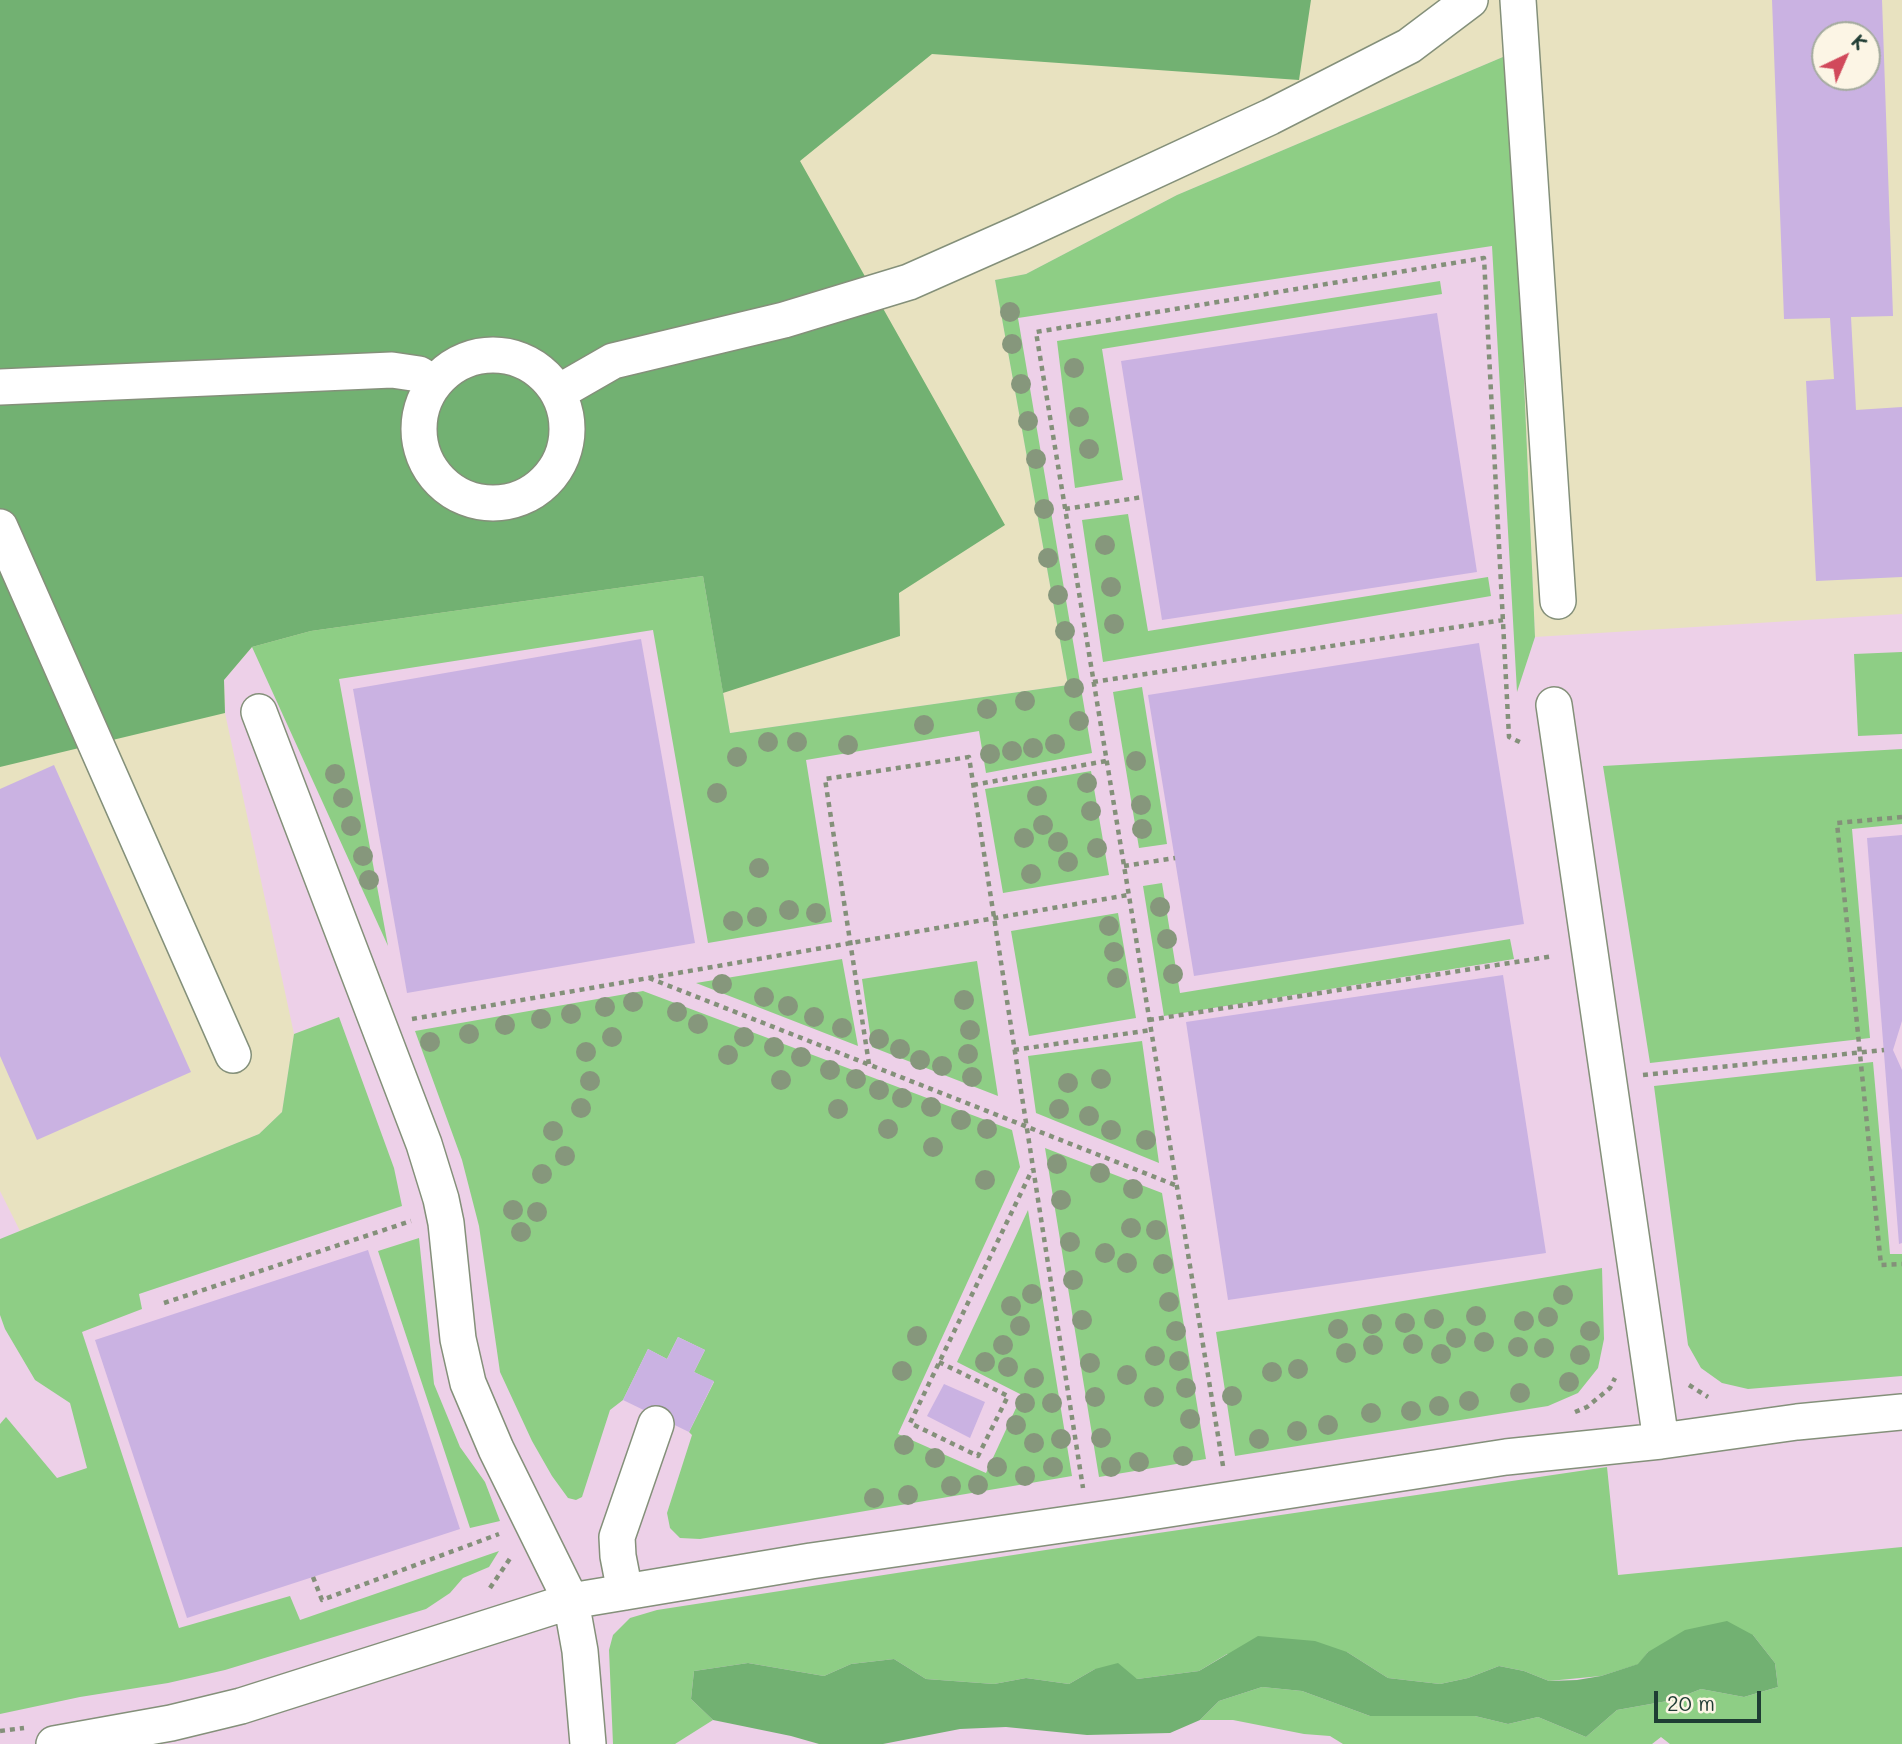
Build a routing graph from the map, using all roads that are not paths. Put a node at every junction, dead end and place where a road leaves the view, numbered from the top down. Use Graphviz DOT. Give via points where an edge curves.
graph roads {
  1 [pos="1470,0"];
  2 [pos="1518,0"];
  3 [pos="434,383"];
  4 [pos="0,387"];
  5 [pos="559,393"];
  6 [pos="0,527"];
  7 [pos="1558,601"];
  8 [pos="1554,705"];
  9 [pos="259,712"];
  10 [pos="233,1055"];
  11 [pos="1902,1412"];
  12 [pos="656,1424"];
  13 [pos="1661,1441"];
  14 [pos="625,1592"];
  15 [pos="571,1601"];
  16 [pos="41,1736"];
  17 [pos="588,1744"];
  1 -- 5 [label="lane" via="1409,46 1282,111 909,282 784,320 613,360"];
  2 -- 7 [label="lane"];
  3 -- 4 [label="lane" via="419,374 392,370"];
  3 -- 5 [label="lane" via="452,367 474,357 497,354 521,360 543,373"];
  3 -- 5 [label="lane" via="418,428 422,453 434,474 451,490 473,501 497,504 522,499 543,485 559,466 567,442 567,416"];
  6 -- 10 [label="lane"];
  8 -- 13 [label="lane"];
  9 -- 15 [label="lane" via="424,1144 446,1223 458,1339 468,1383"];
  11 -- 13 [label="lane"];
  12 -- 14 [label="lane" via="617,1537"];
  13 -- 14 [label="lane" via="1506,1457"];
  14 -- 15 [label="lane"];
  15 -- 16 [label="lane" via="241,1706 171,1723"];
  15 -- 17 [label="lane"];
}
